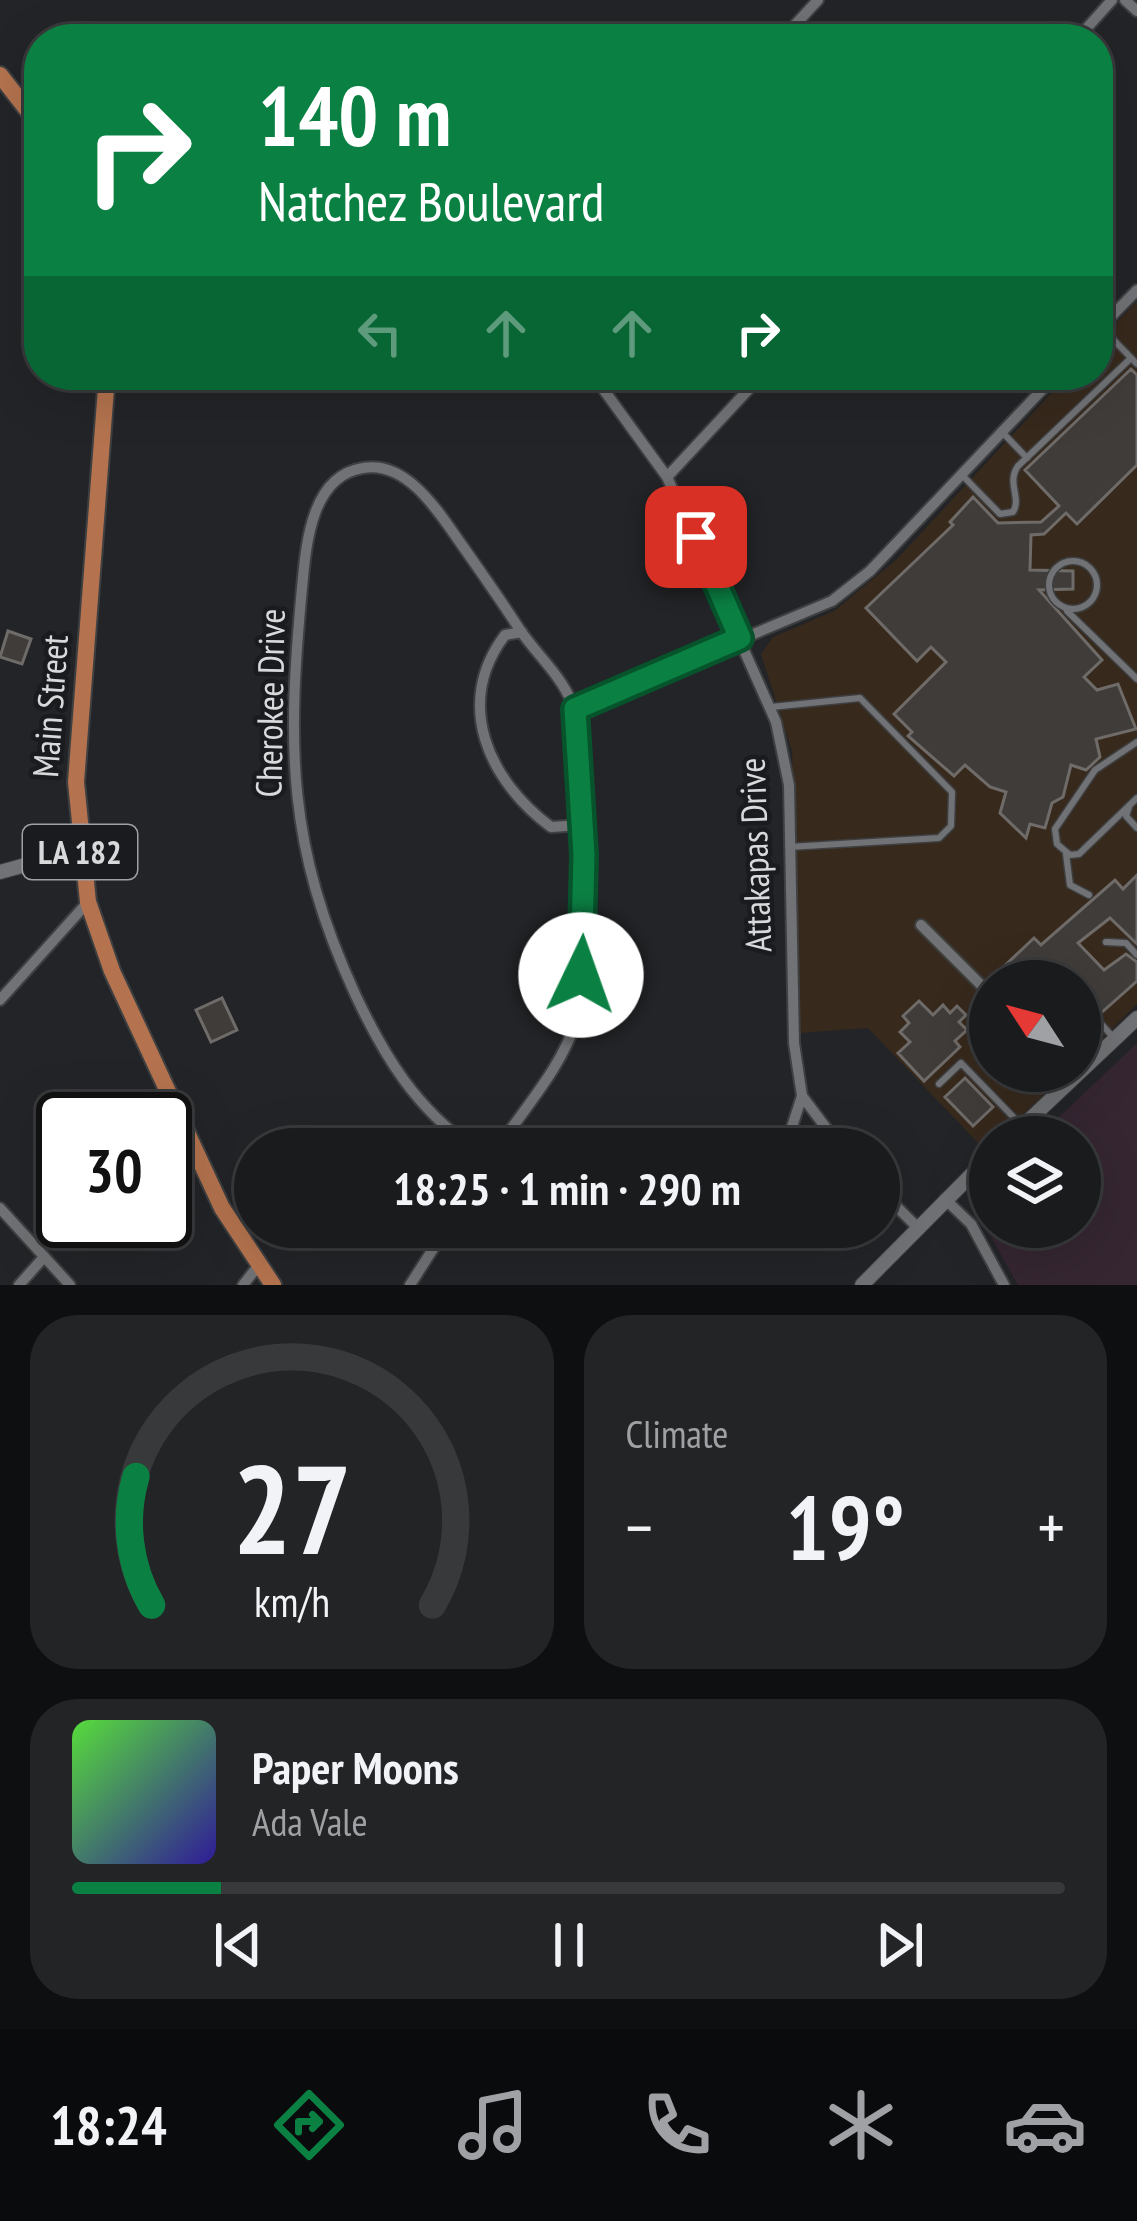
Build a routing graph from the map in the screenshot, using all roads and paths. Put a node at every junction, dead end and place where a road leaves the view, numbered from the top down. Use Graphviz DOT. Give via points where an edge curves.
graph roads {
  1 [pos="818,0"];
  2 [pos="1112,0"];
  3 [pos="1125,0"];
  4 [pos="1137,10"];
  5 [pos="796,24"];
  6 [pos="1090,24"];
  7 [pos="0,75"];
  8 [pos="24,106"];
  9 [pos="1137,290"];
  10 [pos="1113,315"];
  11 [pos="106,390"];
  12 [pos="604,390"];
  13 [pos="748,390"];
  14 [pos="1042,390"];
  15 [pos="1102,390"];
  16 [pos="1003,433"];
  17 [pos="1027,458"];
  18 [pos="962,476"];
  19 [pos="667,477"];
  20 [pos="1084,606"];
  21 [pos="1061,607"];
  22 [pos="1091,631"];
  23 [pos="522,632"];
  24 [pos="740,638"];
  25 [pos="1137,679"];
  26 [pos="770,707"];
  27 [pos="575,709"];
  28 [pos="1137,742"];
  29 [pos="1135,802"];
  30 [pos="582,825"];
  31 [pos="1137,828"];
  32 [pos="790,847"];
  33 [pos="80,850"];
  34 [pos="1066,854"];
  35 [pos="0,872"];
  36 [pos="1089,895"];
  37 [pos="88,902"];
  38 [pos="921,926"];
  39 [pos="1106,942"];
  40 [pos="1137,955"];
  41 [pos="969,973"];
  42 [pos="0,1000"];
  43 [pos="1137,1018"];
  44 [pos="1101,1024"];
  45 [pos="1115,1039"];
  46 [pos="1101,1050"];
  47 [pos="939,1084"];
  48 [pos="1052,1092"];
  49 [pos="802,1096"];
  50 [pos="1003,1116"];
  51 [pos="1031,1116"];
  52 [pos="447,1128"];
  53 [pos="512,1128"];
  54 [pos="790,1128"];
  55 [pos="822,1128"];
  56 [pos="969,1176"];
  57 [pos="945,1199"];
  58 [pos="0,1208"];
  59 [pos="900,1210"];
  60 [pos="918,1228"];
  61 [pos="434,1248"];
  62 [pos="44,1257"];
  63 [pos="258,1266"];
  64 [pos="19,1285"];
  65 [pos="70,1285"];
  66 [pos="243,1285"];
  67 [pos="273,1285"];
  68 [pos="410,1285"];
  69 [pos="862,1285"];
  70 [pos="1004,1285"];
  1 -- 5 [label="street"];
  2 -- 6 [label="street"];
  3 -- 4 [label="street"];
  7 -- 8 [label="main road"];
  9 -- 10 [label="street"];
  11 -- 33 [label="main road, Main Street / LA 182" via="76,782"];
  12 -- 19 [label="street, Attakapas Drive"];
  13 -- 19 [label="street"];
  14 -- 16 [label="street"];
  15 -- 17 [label="lane"];
  16 -- 17 [label="lane"];
  16 -- 18 [label="street"];
  17 -- 18 [label="lane" via="1012,478 1017,504 1009,514"];
  18 -- 24 [label="street" via="832,601"];
  19 -- 24 [label="street, Attakapas Drive"];
  20 -- 21 [label="lane"];
  20 -- 21 [label="lane" via="1096,595 1097,578 1072,560 1049,579"];
  20 -- 22 [label="lane"];
  21 -- 22 [label="lane"];
  22 -- 25 [label="lane"];
  23 -- 27 [label="street, Cherokee Drive"];
  23 -- 30 [label="street" via="505,635 495,648 482,694 487,757 514,796 551,827"];
  23 -- 52 [label="street, Cherokee Drive" via="409,481 364,467 325,494 305,555 293,683 301,844 329,935 392,1066"];
  24 -- 26 [label="street, Attakapas Drive"];
  24 -- 27 [label="street"];
  26 -- 32 [label="street, Attakapas Drive" via="789,785"];
  26 -- 32 [label="lane" via="860,698 952,792 951,826 939,838"];
  27 -- 30 [label="street"];
  28 -- 34 [label="lane" via="1096,770 1059,822 1054,836"];
  29 -- 31 [label="lane" via="1126,816"];
  29 -- 34 [label="lane" via="1088,849"];
  30 -- 53 [label="street" via="578,1016"];
  32 -- 49 [label="street, Attakapas Drive" via="792,1027"];
  33 -- 35 [label="street"];
  33 -- 37 [label="main road, Main Street / LA 182"];
  34 -- 36 [label="lane" via="1070,884"];
  37 -- 42 [label="street"];
  37 -- 63 [label="main road, Main Street / LA 182" via="222,1208"];
  38 -- 41 [label="street"];
  39 -- 40 [label="lane" via="1126,943"];
  43 -- 45 [label="street"];
  44 -- 45 [label="lane"];
  45 -- 46 [label="street"];
  47 -- 50 [label="lane" via="961,1063"];
  48 -- 51 [label="street"];
  49 -- 54 [label="street"];
  49 -- 55 [label="street, Attakapas Drive"];
  56 -- 57 [label="street"];
  57 -- 60 [label="street"];
  57 -- 70 [label="street" via="971,1224"];
  58 -- 62 [label="street"];
  59 -- 60 [label="street"];
  60 -- 69 [label="street"];
  61 -- 68 [label="street"];
  62 -- 64 [label="street"];
  62 -- 65 [label="street"];
  63 -- 66 [label="street"];
  63 -- 67 [label="main road, Main Street / LA 182"];
}
